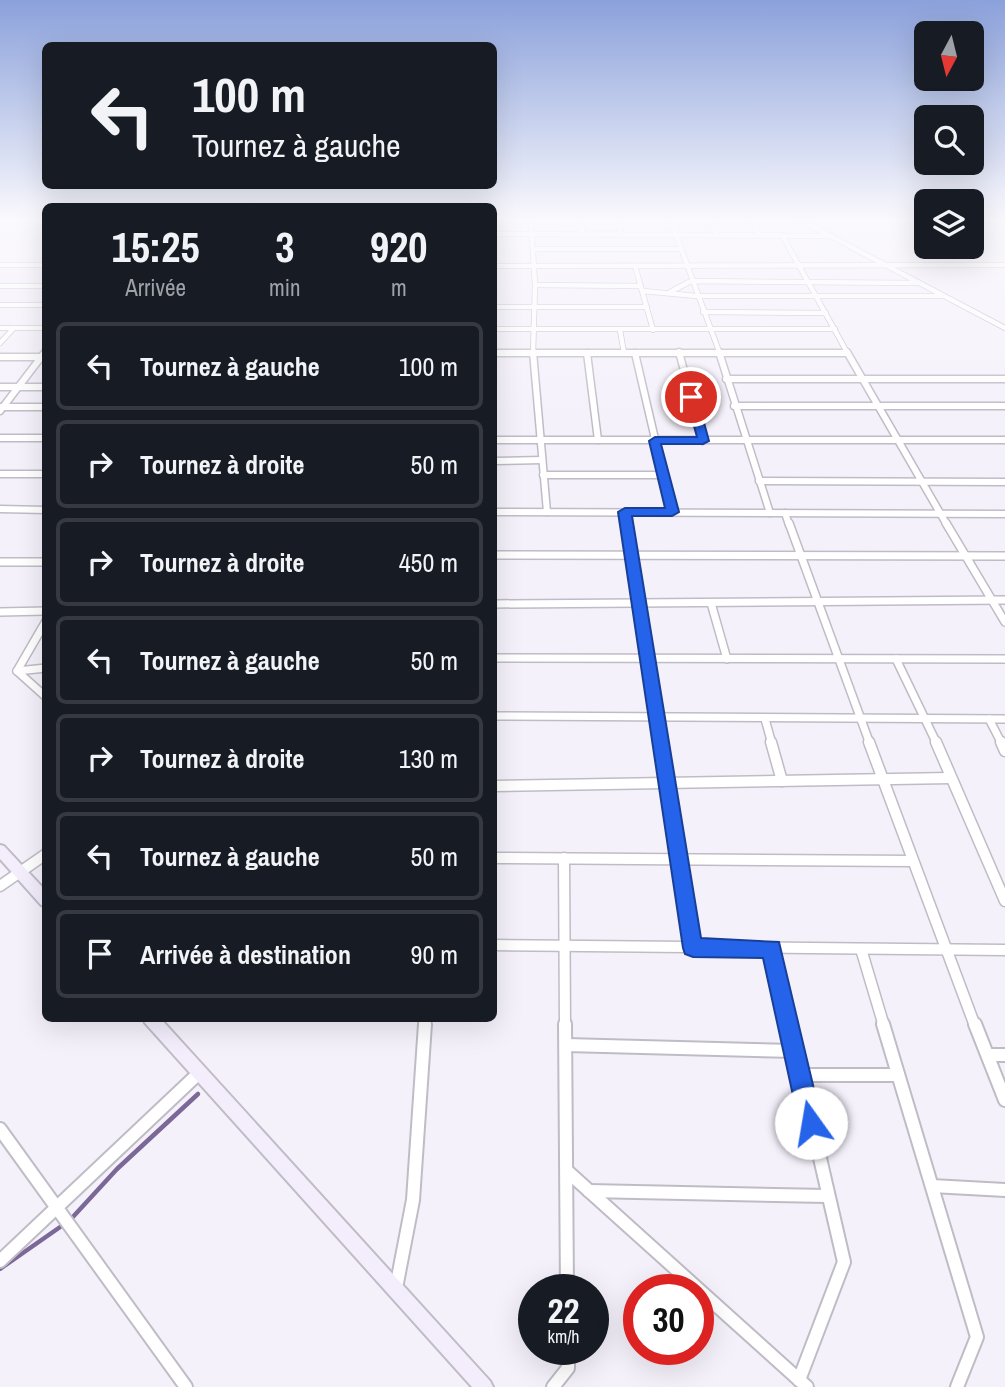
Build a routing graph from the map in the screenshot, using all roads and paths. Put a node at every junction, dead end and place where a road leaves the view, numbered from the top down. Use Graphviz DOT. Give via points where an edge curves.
graph roads {
  1 [pos="535,285"];
  2 [pos="0,286"];
  3 [pos="42,286"];
  4 [pos="554,286"];
  5 [pos="641,286"];
  6 [pos="682,286"];
  7 [pos="693,286"];
  8 [pos="809,286"];
  9 [pos="924,286"];
  10 [pos="642,289"];
  11 [pos="670,292"];
  12 [pos="696,296"];
  13 [pos="816,296"];
  14 [pos="943,296"];
  15 [pos="0,305"];
  16 [pos="42,305"];
  17 [pos="497,307"];
  18 [pos="536,307"];
  19 [pos="647,307"];
  20 [pos="703,312"];
  21 [pos="826,313"];
  22 [pos="0,328"];
  23 [pos="14,328"];
  24 [pos="42,328"];
  25 [pos="1005,328"];
  26 [pos="497,329"];
  27 [pos="835,329"];
  28 [pos="534,330"];
  29 [pos="620,330"];
  30 [pos="653,330"];
  31 [pos="711,330"];
  32 [pos="0,343"];
  33 [pos="624,352"];
  34 [pos="635,352"];
  35 [pos="679,352"];
  36 [pos="719,352"];
  37 [pos="497,353"];
  38 [pos="533,353"];
  39 [pos="587,353"];
  40 [pos="846,353"];
  41 [pos="42,354"];
  42 [pos="42,355"];
  43 [pos="0,357"];
  44 [pos="726,379"];
  45 [pos="861,379"];
  46 [pos="1005,379"];
  47 [pos="0,387"];
  48 [pos="19,387"];
  49 [pos="42,387"];
  50 [pos="733,406"];
  51 [pos="876,406"];
  52 [pos="1005,406"];
  53 [pos="42,407"];
  54 [pos="1,408"];
  55 [pos="0,438"];
  56 [pos="42,438"];
  57 [pos="497,440"];
  58 [pos="540,440"];
  59 [pos="598,440"];
  60 [pos="896,440"];
  61 [pos="1005,440"];
  62 [pos="655,441"];
  63 [pos="703,441"];
  64 [pos="746,441"];
  65 [pos="542,460"];
  66 [pos="497,461"];
  67 [pos="0,474"];
  68 [pos="42,474"];
  69 [pos="543,475"];
  70 [pos="662,475"];
  71 [pos="759,481"];
  72 [pos="922,482"];
  73 [pos="1005,482"];
  74 [pos="0,509"];
  75 [pos="42,510"];
  76 [pos="497,512"];
  77 [pos="547,512"];
  78 [pos="625,512"];
  79 [pos="672,512"];
  80 [pos="770,513"];
  81 [pos="785,513"];
  82 [pos="942,514"];
  83 [pos="1005,514"];
  84 [pos="497,555"];
  85 [pos="632,555"];
  86 [pos="800,555"];
  87 [pos="966,555"];
  88 [pos="1005,556"];
  89 [pos="0,562"];
  90 [pos="42,562"];
  91 [pos="992,600"];
  92 [pos="1005,600"];
  93 [pos="817,602"];
  94 [pos="711,603"];
  95 [pos="497,604"];
  96 [pos="640,605"];
  97 [pos="42,611"];
  98 [pos="0,612"];
  99 [pos="1005,622"];
  100 [pos="42,628"];
  101 [pos="497,658"];
  102 [pos="649,659"];
  103 [pos="727,659"];
  104 [pos="838,659"];
  105 [pos="896,659"];
  106 [pos="1005,659"];
  107 [pos="42,668"];
  108 [pos="17,671"];
  109 [pos="42,693"];
  110 [pos="497,716"];
  111 [pos="656,718"];
  112 [pos="765,719"];
  113 [pos="989,719"];
  114 [pos="1005,719"];
  115 [pos="861,720"];
  116 [pos="926,720"];
  117 [pos="1005,751"];
  118 [pos="951,778"];
  119 [pos="883,779"];
  120 [pos="782,781"];
  121 [pos="666,783"];
  122 [pos="497,786"];
  123 [pos="0,850"];
  124 [pos="42,857"];
  125 [pos="497,858"];
  126 [pos="564,858"];
  127 [pos="678,859"];
  128 [pos="912,861"];
  129 [pos="20,872"];
  130 [pos="0,886"];
  131 [pos="42,897"];
  132 [pos="1005,901"];
  133 [pos="566,944"];
  134 [pos="497,945"];
  135 [pos="693,948"];
  136 [pos="772,948"];
  137 [pos="861,949"];
  138 [pos="945,950"];
  139 [pos="1005,950"];
  140 [pos="154,1022"];
  141 [pos="422,1022"];
  142 [pos="566,1045"];
  143 [pos="794,1051"];
  144 [pos="989,1055"];
  145 [pos="1005,1055"];
  146 [pos="199,1073"];
  147 [pos="898,1074"];
  148 [pos="800,1075"];
  149 [pos="1005,1100"];
  150 [pos="0,1129"];
  151 [pos="567,1171"];
  152 [pos="932,1186"];
  153 [pos="1005,1190"];
  154 [pos="589,1191"];
  155 [pos="827,1196"];
  156 [pos="57,1207"];
  157 [pos="0,1261"];
  158 [pos="567,1274"];
  159 [pos="397,1288"];
  160 [pos="568,1365"];
  161 [pos="803,1384"];
  162 [pos="186,1387"];
  163 [pos="484,1387"];
  164 [pos="553,1387"];
  165 [pos="957,1387"];
  1 -- 18 [label="street"];
  2 -- 3 [label="street"];
  4 -- 10 [label="street"];
  5 -- 10 [label="street"];
  6 -- 11 [label="street"];
  7 -- 12 [label="street"];
  8 -- 13 [label="street"];
  9 -- 14 [label="street"];
  10 -- 11 [label="street"];
  10 -- 19 [label="street"];
  11 -- 12 [label="street"];
  12 -- 13 [label="street"];
  12 -- 20 [label="street"];
  13 -- 14 [label="street"];
  13 -- 21 [label="street"];
  14 -- 25 [label="street"];
  15 -- 16 [label="street"];
  17 -- 18 [label="street"];
  18 -- 19 [label="street"];
  18 -- 28 [label="street"];
  19 -- 30 [label="street"];
  20 -- 21 [label="street"];
  20 -- 31 [label="street"];
  21 -- 27 [label="street"];
  22 -- 23 [label="street"];
  23 -- 24 [label="street"];
  23 -- 32 [label="street"];
  26 -- 28 [label="street"];
  27 -- 31 [label="street"];
  27 -- 40 [label="street"];
  28 -- 29 [label="street"];
  28 -- 38 [label="street"];
  29 -- 30 [label="street"];
  29 -- 33 [label="street"];
  30 -- 31 [label="street"];
  31 -- 36 [label="street"];
  33 -- 34 [label="street"];
  33 -- 39 [label="street"];
  34 -- 35 [label="street"];
  34 -- 62 [label="street"];
  35 -- 36 [label="street"];
  35 -- 63 [label="street"];
  36 -- 40 [label="street"];
  36 -- 44 [label="street"];
  37 -- 38 [label="street"];
  38 -- 39 [label="street"];
  38 -- 58 [label="street"];
  39 -- 59 [label="street"];
  40 -- 45 [label="street"];
  41 -- 43 [label="street"];
  42 -- 48 [label="street"];
  44 -- 45 [label="street"];
  44 -- 50 [label="street"];
  45 -- 46 [label="street"];
  45 -- 51 [label="street"];
  47 -- 48 [label="street"];
  48 -- 49 [label="street"];
  48 -- 54 [label="street"];
  50 -- 51 [label="street"];
  50 -- 64 [label="street"];
  51 -- 52 [label="street"];
  51 -- 60 [label="street"];
  53 -- 54 [label="street"];
  55 -- 56 [label="street"];
  57 -- 58 [label="street"];
  58 -- 59 [label="street"];
  58 -- 65 [label="street"];
  59 -- 62 [label="street"];
  60 -- 61 [label="street"];
  60 -- 64 [label="street"];
  60 -- 72 [label="street"];
  62 -- 63 [label="street"];
  62 -- 70 [label="street"];
  63 -- 64 [label="street"];
  64 -- 71 [label="street"];
  65 -- 66 [label="street"];
  65 -- 69 [label="street"];
  67 -- 68 [label="street"];
  69 -- 70 [label="street"];
  69 -- 77 [label="street"];
  70 -- 79 [label="street"];
  71 -- 72 [label="street"];
  71 -- 80 [label="street"];
  72 -- 73 [label="street"];
  72 -- 82 [label="street"];
  74 -- 75 [label="street"];
  76 -- 77 [label="street"];
  77 -- 78 [label="street"];
  78 -- 79 [label="street"];
  78 -- 85 [label="street"];
  79 -- 80 [label="street"];
  80 -- 81 [label="street"];
  81 -- 82 [label="street"];
  81 -- 86 [label="street"];
  82 -- 83 [label="street"];
  82 -- 87 [label="street"];
  84 -- 85 [label="street"];
  85 -- 86 [label="street"];
  85 -- 96 [label="street"];
  86 -- 87 [label="street"];
  86 -- 93 [label="street"];
  87 -- 88 [label="street"];
  87 -- 91 [label="street"];
  89 -- 90 [label="street"];
  91 -- 92 [label="street"];
  91 -- 93 [label="street"];
  91 -- 99 [label="street"];
  93 -- 94 [label="street"];
  93 -- 104 [label="street"];
  94 -- 96 [label="street"];
  94 -- 103 [label="street"];
  95 -- 96 [label="street"];
  96 -- 102 [label="street"];
  97 -- 98 [label="street"];
  100 -- 108 [label="street"];
  101 -- 102 [label="street"];
  102 -- 103 [label="street"];
  102 -- 111 [label="street"];
  103 -- 104 [label="street"];
  104 -- 105 [label="street"];
  104 -- 115 [label="street"];
  105 -- 106 [label="street"];
  105 -- 116 [label="street"];
  107 -- 108 [label="street"];
  108 -- 109 [label="street"];
  110 -- 111 [label="street"];
  111 -- 112 [label="street"];
  111 -- 121 [label="street"];
  112 -- 115 [label="street"];
  112 -- 120 [label="street"];
  113 -- 114 [label="street"];
  113 -- 116 [label="street"];
  113 -- 117 [label="street"];
  115 -- 116 [label="street"];
  115 -- 119 [label="street"];
  116 -- 118 [label="street"];
  118 -- 119 [label="street"];
  118 -- 132 [label="street"];
  119 -- 120 [label="street"];
  119 -- 128 [label="street"];
  120 -- 121 [label="street"];
  121 -- 122 [label="street"];
  121 -- 127 [label="street"];
  123 -- 129 [label="main road"];
  124 -- 129 [label="street"];
  125 -- 126 [label="street"];
  126 -- 127 [label="street"];
  126 -- 133 [label="street"];
  127 -- 128 [label="street"];
  127 -- 135 [label="street"];
  128 -- 138 [label="street"];
  129 -- 130 [label="street"];
  129 -- 131 [label="main road"];
  133 -- 134 [label="street"];
  133 -- 135 [label="street"];
  133 -- 142 [label="street"];
  135 -- 136 [label="street"];
  136 -- 137 [label="street"];
  136 -- 143 [label="street"];
  137 -- 138 [label="street"];
  137 -- 147 [label="street"];
  138 -- 139 [label="street"];
  138 -- 144 [label="street"];
  140 -- 146 [label="main road"];
  141 -- 159 [label="street" via="413,1200"];
  142 -- 143 [label="street"];
  142 -- 151 [label="street"];
  143 -- 148 [label="street"];
  144 -- 145 [label="street"];
  144 -- 149 [label="street"];
  146 -- 156 [label="street"];
  146 -- 159 [label="main road"];
  147 -- 148 [label="street"];
  147 -- 152 [label="street"];
  148 -- 155 [label="street"];
  150 -- 156 [label="street"];
  151 -- 154 [label="street"];
  151 -- 158 [label="street"];
  152 -- 153 [label="street"];
  152 -- 165 [label="street" via="977,1337"];
  154 -- 155 [label="street"];
  154 -- 161 [label="street"];
  155 -- 161 [label="street" via="844,1262"];
  156 -- 157 [label="street"];
  156 -- 162 [label="street"];
  159 -- 163 [label="main road"];
  160 -- 164 [label="street"];
}
